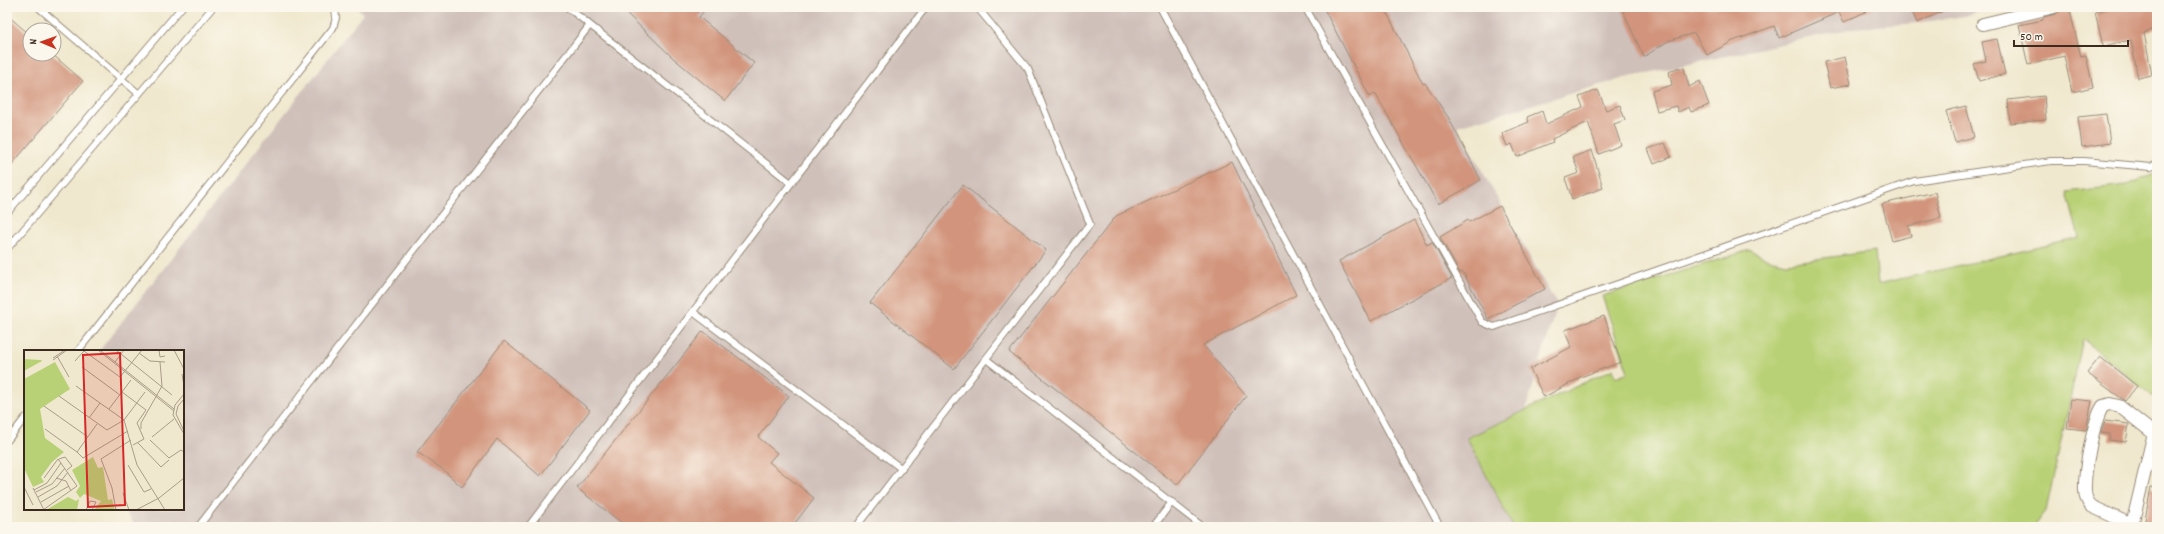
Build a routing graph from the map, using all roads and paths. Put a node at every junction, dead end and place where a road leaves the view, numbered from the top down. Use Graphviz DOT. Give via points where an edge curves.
graph roads {
  1 [pos="38,7"];
  2 [pos="182,7"];
  3 [pos="213,7"];
  4 [pos="335,7"];
  5 [pos="567,7"];
  6 [pos="926,7"];
  7 [pos="977,7"];
  8 [pos="1160,7"];
  9 [pos="1305,7"];
  10 [pos="2054,7"];
  11 [pos="1983,24"];
  12 [pos="590,25"];
  13 [pos="121,78"];
  14 [pos="139,94"];
  15 [pos="2157,164"];
  16 [pos="791,183"];
  17 [pos="7,213"];
  18 [pos="7,249"];
  19 [pos="693,312"];
  20 [pos="79,350"];
  21 [pos="986,359"];
  22 [pos="24,419"];
  23 [pos="2155,434"];
  24 [pos="7,441"];
  25 [pos="902,469"];
  26 [pos="1172,502"];
  27 [pos="2134,526"];
  28 [pos="198,527"];
  29 [pos="528,527"];
  30 [pos="856,527"];
  31 [pos="1153,527"];
  32 [pos="1203,527"];
  33 [pos="1440,527"];
  1 -- 13 [label="lane"];
  2 -- 13 [label="lane"];
  3 -- 14 [label="lane"];
  4 -- 20 [label="lane" via="336,18 333,28"];
  5 -- 12 [label="lane"];
  6 -- 16 [label="lane"];
  7 -- 21 [label="lane" via="1028,69 1090,224"];
  8 -- 33 [label="lane"];
  9 -- 15 [label="lane" via="1482,322 1494,327 1914,181 2051,161 2151,167"];
  10 -- 11 [label="street"];
  12 -- 16 [label="lane"];
  12 -- 28 [label="lane"];
  13 -- 14 [label="lane"];
  13 -- 17 [label="lane"];
  14 -- 18 [label="lane"];
  16 -- 19 [label="lane"];
  19 -- 25 [label="lane"];
  19 -- 29 [label="lane"];
  21 -- 25 [label="lane"];
  21 -- 26 [label="lane"];
  22 -- 24 [label="lane"];
  23 -- 27 [label="street"];
  23 -- 27 [label="street" via="2119,406 2110,404 2103,406 2095,423 2086,500 2090,506"];
  25 -- 30 [label="lane"];
  26 -- 31 [label="lane"];
  26 -- 32 [label="lane"];
}
